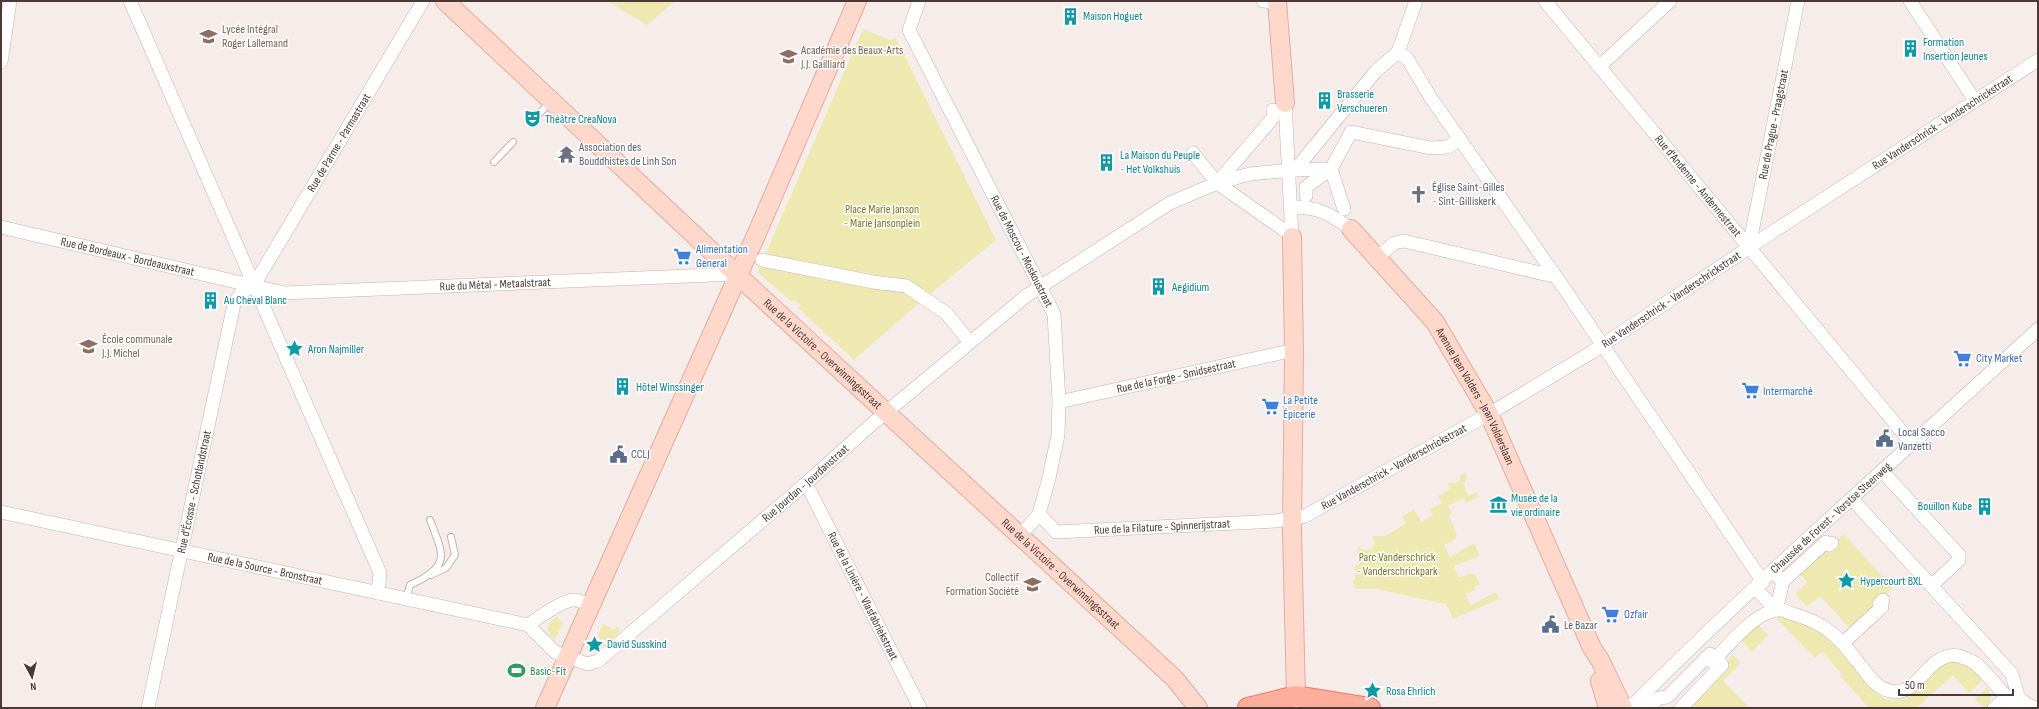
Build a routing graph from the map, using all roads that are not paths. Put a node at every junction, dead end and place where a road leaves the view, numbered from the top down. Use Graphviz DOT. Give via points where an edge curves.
graph roads {
  1 [pos="10,1"];
  2 [pos="130,1"];
  3 [pos="423,1"];
  4 [pos="445,1"];
  5 [pos="857,1"];
  6 [pos="918,1"];
  7 [pos="1272,1"];
  8 [pos="1416,1"];
  9 [pos="1545,1"];
  10 [pos="1670,1"];
  11 [pos="1798,1"];
  12 [pos="1910,1"];
  13 [pos="1398,52"];
  14 [pos="2038,60"];
  15 [pos="1,62"];
  16 [pos="1600,66"];
  17 [pos="1975,100"];
  18 [pos="1279,107"];
  19 [pos="1342,112"];
  20 [pos="1351,132"];
  21 [pos="1460,139"];
  22 [pos="513,142"];
  23 [pos="1193,153"];
  24 [pos="494,162"];
  25 [pos="1331,169"];
  26 [pos="1281,171"];
  27 [pos="1217,183"];
  28 [pos="1306,196"];
  29 [pos="1345,206"];
  30 [pos="1290,207"];
  31 [pos="1,227"];
  32 [pos="1351,228"];
  33 [pos="1288,233"];
  34 [pos="1749,247"];
  35 [pos="1378,257"];
  36 [pos="762,260"];
  37 [pos="738,274"];
  38 [pos="1554,276"];
  39 [pos="254,285"];
  40 [pos="1040,287"];
  41 [pos="2038,330"];
  42 [pos="970,341"];
  43 [pos="1602,346"];
  44 [pos="1294,350"];
  45 [pos="1059,402"];
  46 [pos="887,412"];
  47 [pos="1489,414"];
  48 [pos="1912,444"];
  49 [pos="1882,471"];
  50 [pos="804,485"];
  51 [pos="1852,498"];
  52 [pos="1,512"];
  53 [pos="1039,514"];
  54 [pos="1292,518"];
  55 [pos="430,520"];
  56 [pos="1020,536"];
  57 [pos="451,537"];
  58 [pos="1832,543"];
  59 [pos="182,551"];
  60 [pos="430,575"];
  61 [pos="1932,585"];
  62 [pos="1761,587"];
  63 [pos="378,593"];
  64 [pos="406,599"];
  65 [pos="1883,600"];
  66 [pos="590,605"];
  67 [pos="1776,610"];
  68 [pos="528,626"];
  69 [pos="1843,643"];
  70 [pos="567,657"];
  71 [pos="1714,661"];
  72 [pos="1660,696"];
  73 [pos="2007,698"];
  74 [pos="1292,702"];
  75 [pos="1611,705"];
  76 [pos="148,708"];
  77 [pos="545,708"];
  78 [pos="920,708"];
  79 [pos="1198,708"];
  80 [pos="1248,708"];
  81 [pos="1370,708"];
  82 [pos="1627,708"];
  83 [pos="1646,708"];
  84 [pos="1680,708"];
  85 [pos="1994,708"];
  86 [pos="2016,708"];
  87 [pos="2035,708"];
  1 -- 15 [label="street"];
  2 -- 39 [label="street"];
  3 -- 39 [label="street, Rue de Parme - Parmastraat"];
  4 -- 37 [label="street, Rue de la Victoire - Overwinningsstraat" via="545,107"];
  5 -- 37 [label="street"];
  6 -- 40 [label="street, Rue de Moscou - Moskoustraat" via="909,30"];
  7 -- 18 [label="street"];
  8 -- 13 [label="street"];
  9 -- 16 [label="street, Rue d'Andenne - Andennestraat"];
  10 -- 16 [label="street"];
  11 -- 34 [label="street, Rue de Prague - Praagstraat"];
  12 -- 17 [label="street"];
  13 -- 19 [label="street" via="1376,71"];
  13 -- 21 [label="street" via="1407,58"];
  14 -- 17 [label="street, Rue Vanderschrick - Vanderschrickstraat"];
  16 -- 34 [label="street, Rue d'Andenne - Andennestraat"];
  17 -- 34 [label="street, Rue Vanderschrick - Vanderschrickstraat"];
  18 -- 27 [label="street" via="1273,118"];
  18 -- 30 [label="street"];
  19 -- 20 [label="street"];
  19 -- 25 [label="street" via="1295,170"];
  20 -- 21 [label="street" via="1431,148 1448,147"];
  20 -- 25 [label="street"];
  21 -- 38 [label="street"];
  22 -- 24 [label="lane"];
  23 -- 27 [label="street"];
  25 -- 28 [label="street" via="1306,186"];
  25 -- 29 [label="street"];
  26 -- 27 [label="street, Rue Jourdan - Jourdanstraat" via="1250,174"];
  27 -- 33 [label="street"];
  27 -- 40 [label="street, Rue Jourdan - Jourdanstraat" via="1170,203"];
  30 -- 32 [label="street, Avenue Jean Volders - Jean Volderslaan" via="1306,206 1320,210"];
  30 -- 33 [label="street"];
  31 -- 39 [label="street, Rue de Bordeaux - Bordeauxstraat"];
  32 -- 35 [label="street, Avenue Jean Volders - Jean Volderslaan"];
  33 -- 44 [label="street"];
  34 -- 43 [label="street, Rue Vanderschrick - Vanderschrickstraat"];
  34 -- 48 [label="street, Rue d'Andenne - Andennestraat"];
  35 -- 38 [label="street" via="1394,243 1404,242"];
  35 -- 47 [label="street, Avenue Jean Volders - Jean Volderslaan" via="1435,322"];
  36 -- 42 [label="street" via="906,286 946,313"];
  37 -- 39 [label="street, Rue du Métal - Metaalstraat" via="284,293"];
  37 -- 46 [label="street, Rue de la Victoire - Overwinningsstraat"];
  37 -- 66 [label="street"];
  38 -- 43 [label="street"];
  39 -- 59 [label="street, Rue d'Écosse - Schotlandstraat" via="241,293 234,304"];
  39 -- 63 [label="street" via="380,573"];
  40 -- 42 [label="street, Rue Jourdan - Jourdanstraat"];
  40 -- 45 [label="street, Rue de Moscou - Moskoustraat" via="1049,300 1054,314"];
  41 -- 48 [label="street, Chaussée de Forest - Vorstse Steenweg"];
  42 -- 46 [label="street, Rue Jourdan - Jourdanstraat"];
  43 -- 47 [label="street, Rue Vanderschrick - Vanderschrickstraat"];
  43 -- 62 [label="street"];
  44 -- 45 [label="street, Rue de la Forge - Smidsestraat"];
  44 -- 54 [label="street"];
  45 -- 53 [label="street, Rue de Moscou - Moskoustraat" via="1058,435"];
  46 -- 50 [label="street, Rue Jourdan - Jourdanstraat"];
  46 -- 56 [label="street, Rue de la Victoire - Overwinningsstraat"];
  47 -- 54 [label="street, Rue Vanderschrick - Vanderschrickstraat" via="1305,516"];
  47 -- 75 [label="street, Avenue Jean Volders - Jean Volderslaan" via="1592,648 1600,660"];
  48 -- 49 [label="street, Chaussée de Forest - Vorstse Steenweg"];
  49 -- 51 [label="street, Chaussée de Forest - Vorstse Steenweg"];
  49 -- 61 [label="street" via="1959,555 1959,560"];
  50 -- 70 [label="street, Rue Jourdan - Jourdanstraat" via="598,661 587,664"];
  50 -- 78 [label="street, Rue de la Linière - Vlasfabriekstraat" via="811,493"];
  51 -- 61 [label="street"];
  51 -- 62 [label="street, Chaussée de Forest - Vorstse Steenweg"];
  52 -- 59 [label="street, Rue de la Source - Bronstraat"];
  53 -- 54 [label="street, Rue de la Filature - Spinnerijstraat" via="1056,532 1276,521"];
  53 -- 56 [label="street, Rue de Moscou - Moskoustraat"];
  54 -- 74 [label="street"];
  55 -- 60 [label="lane" via="442,558"];
  56 -- 79 [label="street, Rue de la Victoire - Overwinningsstraat" via="1183,687"];
  57 -- 60 [label="lane" via="455,555 450,564"];
  58 -- 67 [label="street" via="1829,545 1826,542 1809,560 1780,578"];
  59 -- 63 [label="street, Rue de la Source - Bronstraat"];
  59 -- 76 [label="street, Rue d'Écosse - Schotlandstraat"];
  60 -- 64 [label="lane" via="410,585"];
  61 -- 87 [label="street" via="2012,674 2018,696"];
  62 -- 67 [label="street"];
  62 -- 82 [label="street, Chaussée de Forest - Vorstse Steenweg"];
  63 -- 64 [label="street, Rue de la Source - Bronstraat"];
  64 -- 68 [label="street, Rue de la Source - Bronstraat"];
  65 -- 69 [label="street" via="1879,604 1882,607"];
  66 -- 68 [label="street" via="572,600 542,615"];
  66 -- 70 [label="street"];
  67 -- 69 [label="street" via="1813,619"];
  67 -- 71 [label="street" via="1754,621 1734,645"];
  68 -- 70 [label="street, Rue Jourdan - Jourdanstraat" via="553,651"];
  69 -- 73 [label="street" via="1876,685 1890,691 1909,688 1930,666 1946,656 1964,658 1975,663 1988,682"];
  70 -- 77 [label="street"];
  71 -- 72 [label="street" via="1710,654"];
  71 -- 84 [label="street" via="1722,665"];
  72 -- 83 [label="street"];
  72 -- 84 [label="street"];
  73 -- 85 [label="street"];
  73 -- 86 [label="street"];
  74 -- 80 [label="main road"];
  74 -- 81 [label="main road"];
}
